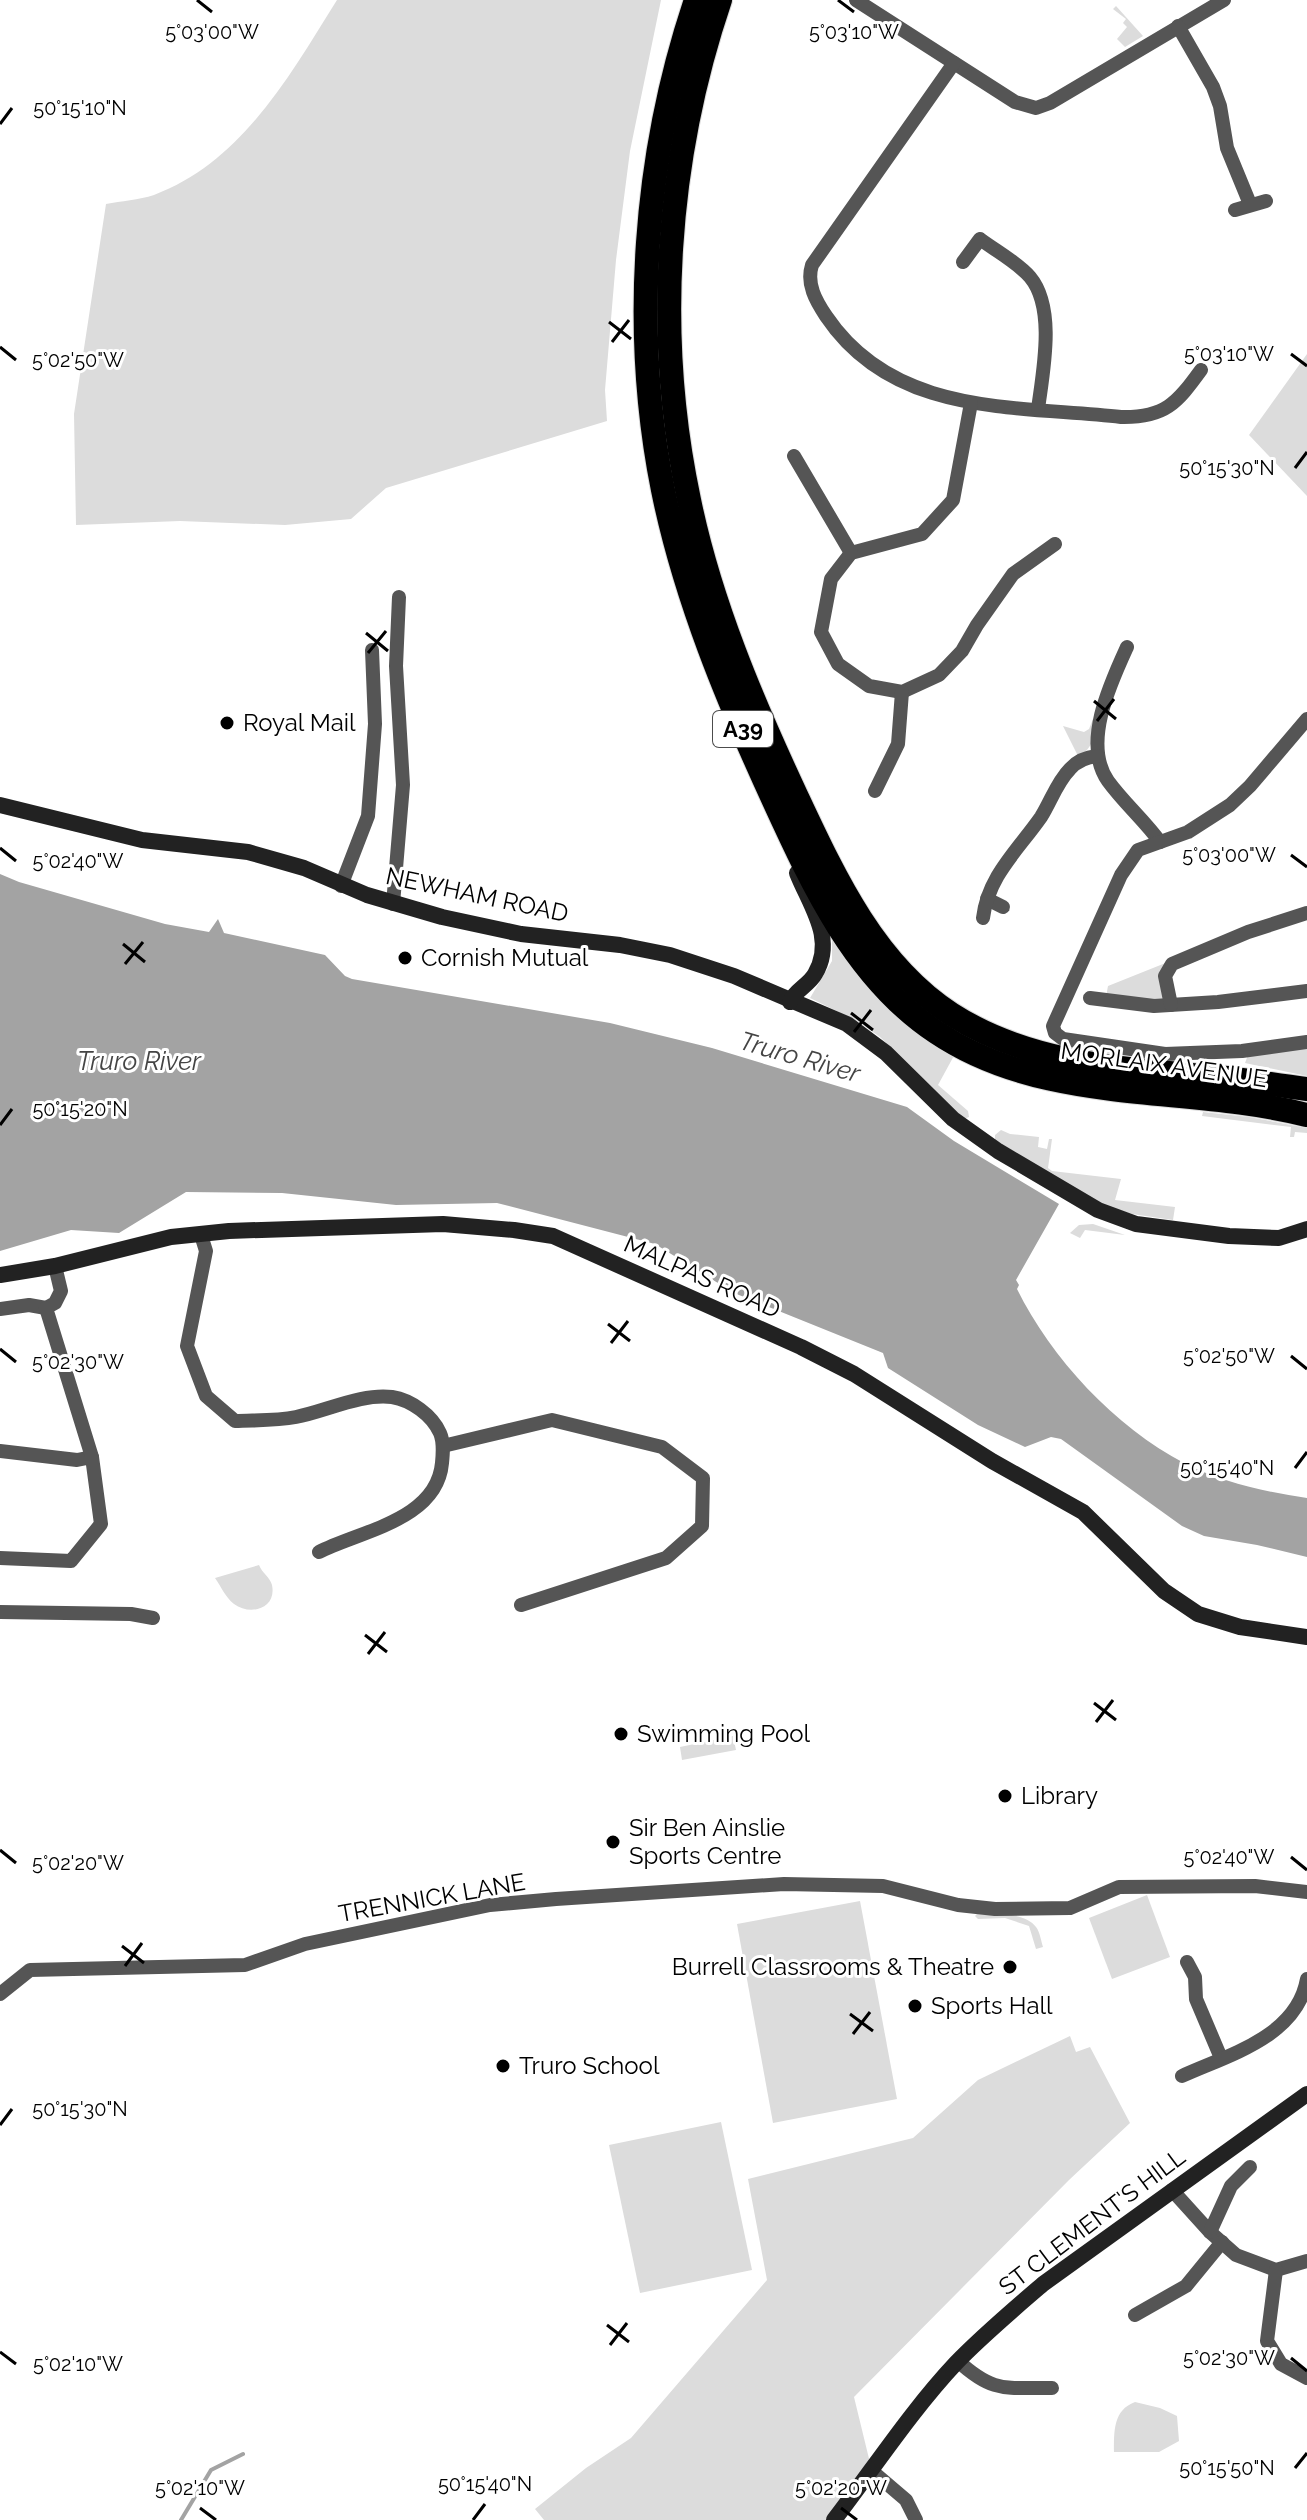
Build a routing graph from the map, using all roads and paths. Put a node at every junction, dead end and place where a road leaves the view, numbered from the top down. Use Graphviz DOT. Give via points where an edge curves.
graph roads {
  1 [pos="696,0"];
  2 [pos="720,0"];
  3 [pos="856,0"];
  4 [pos="1224,0"];
  5 [pos="1178,26"];
  6 [pos="954,63"];
  7 [pos="1266,201"];
  8 [pos="1250,204"];
  9 [pos="1235,210"];
  10 [pos="963,262"];
  11 [pos="1201,370"];
  12 [pos="971,403"];
  13 [pos="1038,409"];
  14 [pos="794,456"];
  15 [pos="1055,544"];
  16 [pos="851,553"];
  17 [pos="399,597"];
  18 [pos="1127,647"];
  19 [pos="372,650"];
  20 [pos="902,692"];
  21 [pos="1307,719"];
  22 [pos="1097,756"];
  23 [pos="875,791"];
  24 [pos="0,805"];
  25 [pos="781,816"];
  26 [pos="1160,842"];
  27 [pos="341,886"];
  28 [pos="987,899"];
  29 [pos="393,904"];
  30 [pos="1003,907"];
  31 [pos="1307,913"];
  32 [pos="983,918"];
  33 [pos="1307,991"];
  34 [pos="1090,998"];
  35 [pos="790,1002"];
  36 [pos="1171,1005"];
  37 [pos="1307,1042"];
  38 [pos="1307,1089"];
  39 [pos="1307,1115"];
  40 [pos="1307,1229"];
  41 [pos="201,1235"];
  42 [pos="55,1266"];
  43 [pos="0,1275"];
  44 [pos="46,1308"];
  45 [pos="0,1309"];
  46 [pos="443,1446"];
  47 [pos="0,1451"];
  48 [pos="92,1457"];
  49 [pos="319,1552"];
  50 [pos="0,1558"];
  51 [pos="521,1605"];
  52 [pos="0,1612"];
  53 [pos="153,1618"];
  54 [pos="1307,1637"];
  55 [pos="1307,1892"];
  56 [pos="1185,1969"];
  57 [pos="1307,1983"];
  58 [pos="0,1994"];
  59 [pos="1221,2058"];
  60 [pos="1182,2076"];
  61 [pos="1307,2094"];
  62 [pos="1250,2167"];
  63 [pos="1172,2190"];
  64 [pos="1216,2237"];
  65 [pos="1307,2261"];
  66 [pos="1276,2270"];
  67 [pos="1135,2315"];
  68 [pos="958,2361"];
  69 [pos="1307,2378"];
  70 [pos="1052,2388"];
  71 [pos="872,2471"];
  72 [pos="834,2520"];
  73 [pos="916,2520"];
  1 -- 25 [label="highway, MORLAIX AVENUE / A39" via="671,90 655,180 647,276 649,377 664,491 686,580"];
  2 -- 38 [label="highway, MORLAIX AVENUE / A39" via="691,107 673,225 669,310 677,430 697,534 727,631 834,875 901,972 951,1014 992,1036 1059,1058 1106,1066"];
  3 -- 6 [label="street"];
  4 -- 5 [label="street"];
  5 -- 6 [label="street" via="1036,108 1015,102"];
  5 -- 8 [label="street" via="1213,87 1227,148"];
  6 -- 12 [label="street" via="819,253 810,282 831,323 867,359 914,388"];
  7 -- 8 [label="street"];
  8 -- 9 [label="street"];
  10 -- 13 [label="street" via="980,239 1025,272 1041,294 1045,328"];
  11 -- 13 [label="street" via="1177,401 1145,417"];
  12 -- 13 [label="street"];
  12 -- 16 [label="street" via="953,500 922,534"];
  14 -- 16 [label="street"];
  15 -- 20 [label="street" via="1013,574 962,651 939,675"];
  16 -- 20 [label="street" via="831,579 821,632 838,664 869,686"];
  17 -- 29 [label="street" via="396,666 403,785"];
  18 -- 22 [label="street" via="1100,722"];
  19 -- 27 [label="street" via="375,724 368,816"];
  20 -- 23 [label="street" via="898,744"];
  21 -- 26 [label="street" via="1238,798 1199,827"];
  22 -- 26 [label="street" via="1108,782"];
  22 -- 28 [label="street" via="1067,772 1009,855"];
  24 -- 27 [label="street, NEWHAM ROAD" via="142,840 248,852 304,868"];
  25 -- 35 [label="street" via="824,945 818,970"];
  25 -- 39 [label="highway, MORLAIX AVENUE / A39" via="813,883 859,956 906,1009 957,1045 1001,1064 1092,1088"];
  26 -- 37 [label="street" via="1138,850 1129,860 1054,1022 1055,1033 1063,1039 1165,1054"];
  27 -- 29 [label="street, NEWHAM ROAD"];
  28 -- 30 [label="street"];
  28 -- 32 [label="street"];
  29 -- 35 [label="street, NEWHAM ROAD" via="521,934 670,955"];
  31 -- 36 [label="street" via="1170,966 1165,976"];
  33 -- 36 [label="street"];
  34 -- 36 [label="street"];
  35 -- 40 [label="street, NEWHAM ROAD" via="861,1033 987,1144 1116,1217 1158,1228 1258,1239"];
  41 -- 42 [label="street, MALPAS ROAD" via="171,1237"];
  41 -- 46 [label="street" via="206,1251 187,1346 206,1396 235,1421 293,1418 393,1397 409,1402 431,1420"];
  41 -- 54 [label="street, MALPAS ROAD" via="443,1224 553,1236 854,1374 1083,1512 1164,1591 1198,1614 1240,1627"];
  42 -- 43 [label="street, MALPAS ROAD"];
  42 -- 44 [label="street" via="61,1291"];
  44 -- 45 [label="street"];
  44 -- 48 [label="street"];
  46 -- 49 [label="street" via="435,1487 416,1508"];
  46 -- 51 [label="street" via="552,1420 662,1447 703,1478 702,1526 666,1558"];
  47 -- 48 [label="street"];
  48 -- 50 [label="street" via="101,1524 71,1561"];
  52 -- 53 [label="street"];
  55 -- 58 [label="street, TRENNICK LANE" via="1255,1886 1119,1887 1070,1908 976,1908 894,1887 858,1885 784,1884 556,1899 490,1905 320,1941 245,1965 30,1970"];
  56 -- 59 [label="street" via="1195,1977 1196,1999"];
  57 -- 59 [label="street" via="1281,2025"];
  59 -- 60 [label="street"];
  61 -- 63 [label="street, ST CLEMENT'S HILL"];
  62 -- 64 [label="street" via="1231,2186"];
  63 -- 64 [label="street"];
  63 -- 68 [label="street, ST CLEMENT'S HILL" via="1043,2284"];
  64 -- 66 [label="street" via="1236,2255"];
  64 -- 67 [label="street" via="1186,2286"];
  65 -- 66 [label="street"];
  66 -- 69 [label="street" via="1267,2341 1281,2364"];
  68 -- 70 [label="street" via="993,2386"];
  68 -- 71 [label="street, ST CLEMENT'S HILL"];
  71 -- 72 [label="street, ST CLEMENT'S HILL"];
  71 -- 73 [label="street" via="906,2500"];
}
